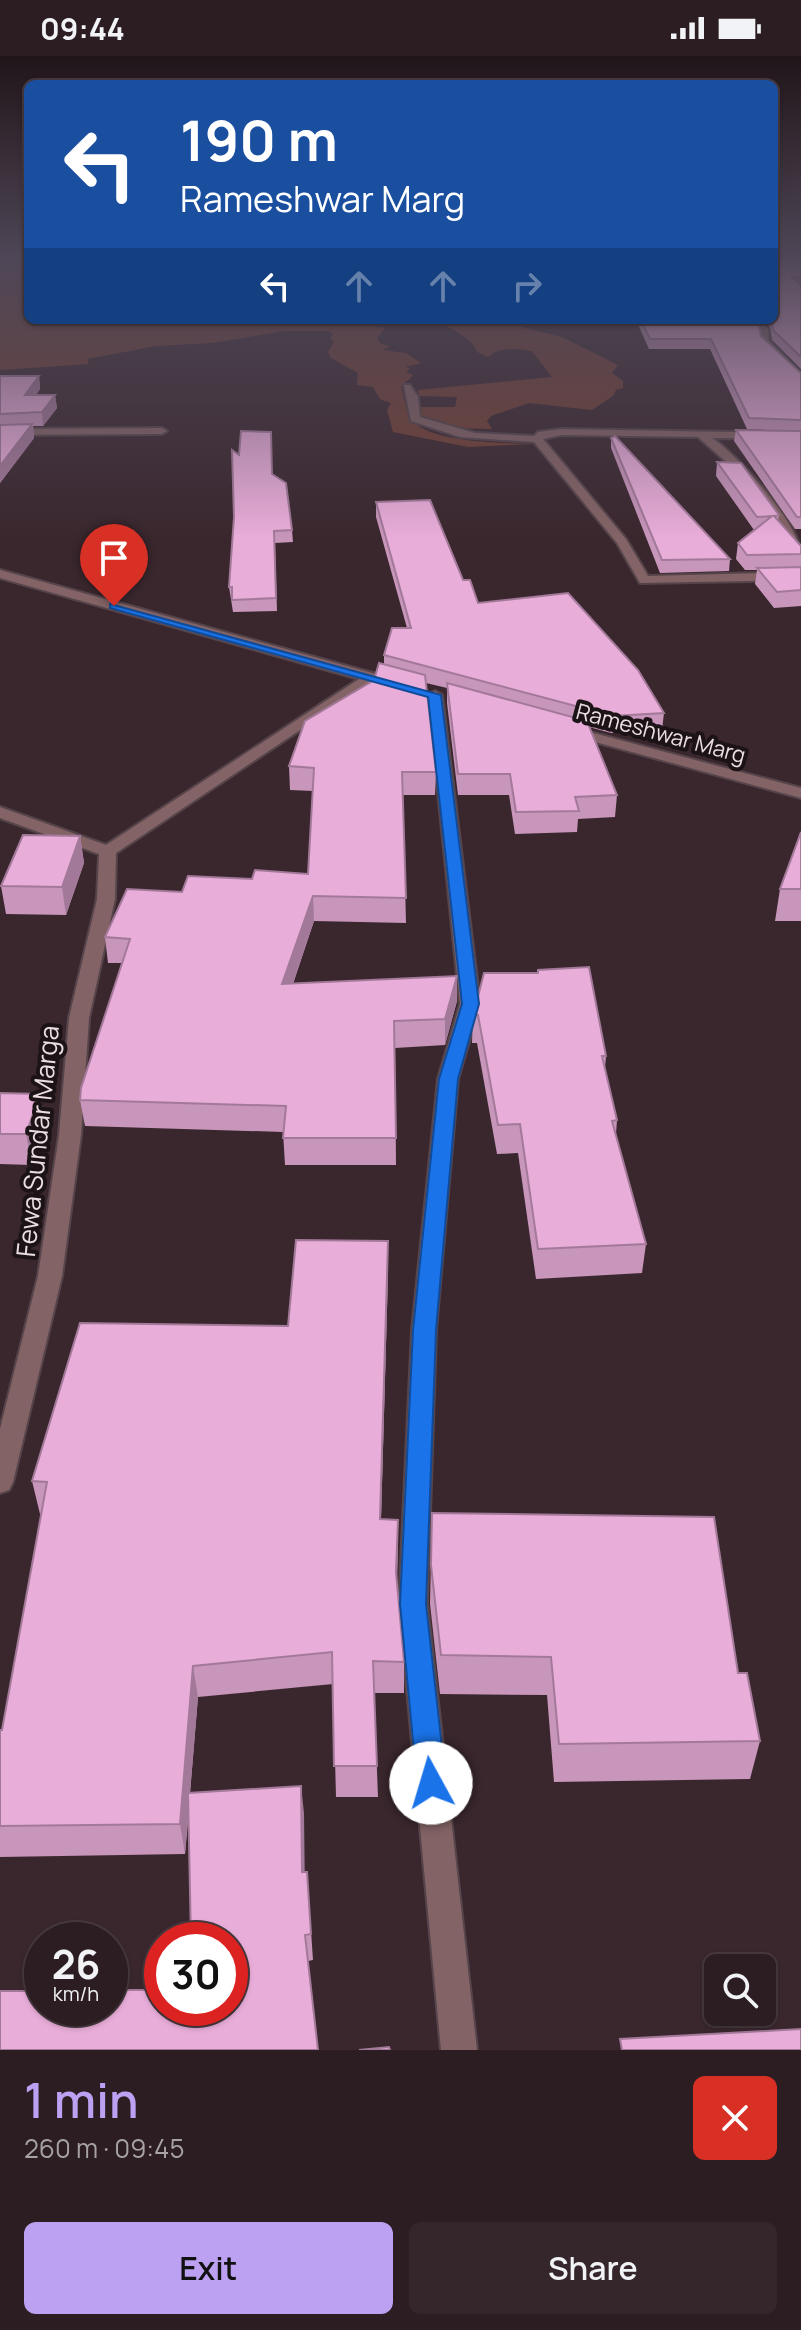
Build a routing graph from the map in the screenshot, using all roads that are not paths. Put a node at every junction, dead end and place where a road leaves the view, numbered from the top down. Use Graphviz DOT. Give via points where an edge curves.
graph roads {
  1 [pos="775,352"];
  2 [pos="801,380"];
  3 [pos="407,387"];
  4 [pos="801,390"];
  5 [pos="162,431"];
  6 [pos="0,432"];
  7 [pos="701,435"];
  8 [pos="801,436"];
  9 [pos="537,439"];
  10 [pos="801,551"];
  11 [pos="0,574"];
  12 [pos="801,576"];
  13 [pos="371,677"];
  14 [pos="557,728"];
  15 [pos="801,793"];
  16 [pos="0,812"];
  17 [pos="108,851"];
  18 [pos="0,1482"];
  19 [pos="459,2050"];
  1 -- 2 [label="street"];
  2 -- 4 [label="street"];
  3 -- 9 [label="street" via="415,419 436,429 485,440"];
  5 -- 6 [label="street"];
  7 -- 8 [label="street"];
  7 -- 9 [label="street" via="561,432"];
  7 -- 10 [label="street" via="725,448"];
  9 -- 12 [label="street" via="622,542 644,580"];
  11 -- 13 [label="street"];
  13 -- 17 [label="street"];
  13 -- 19 [label="street" via="442,697 470,1004 448,1079 424,1330 413,1604"];
  14 -- 15 [label="street, Rameshwar Marg"];
  16 -- 17 [label="street"];
  17 -- 18 [label="street, Fewa Sundar Marga" via="106,899 79,1018 70,1135 50,1276"];
}
